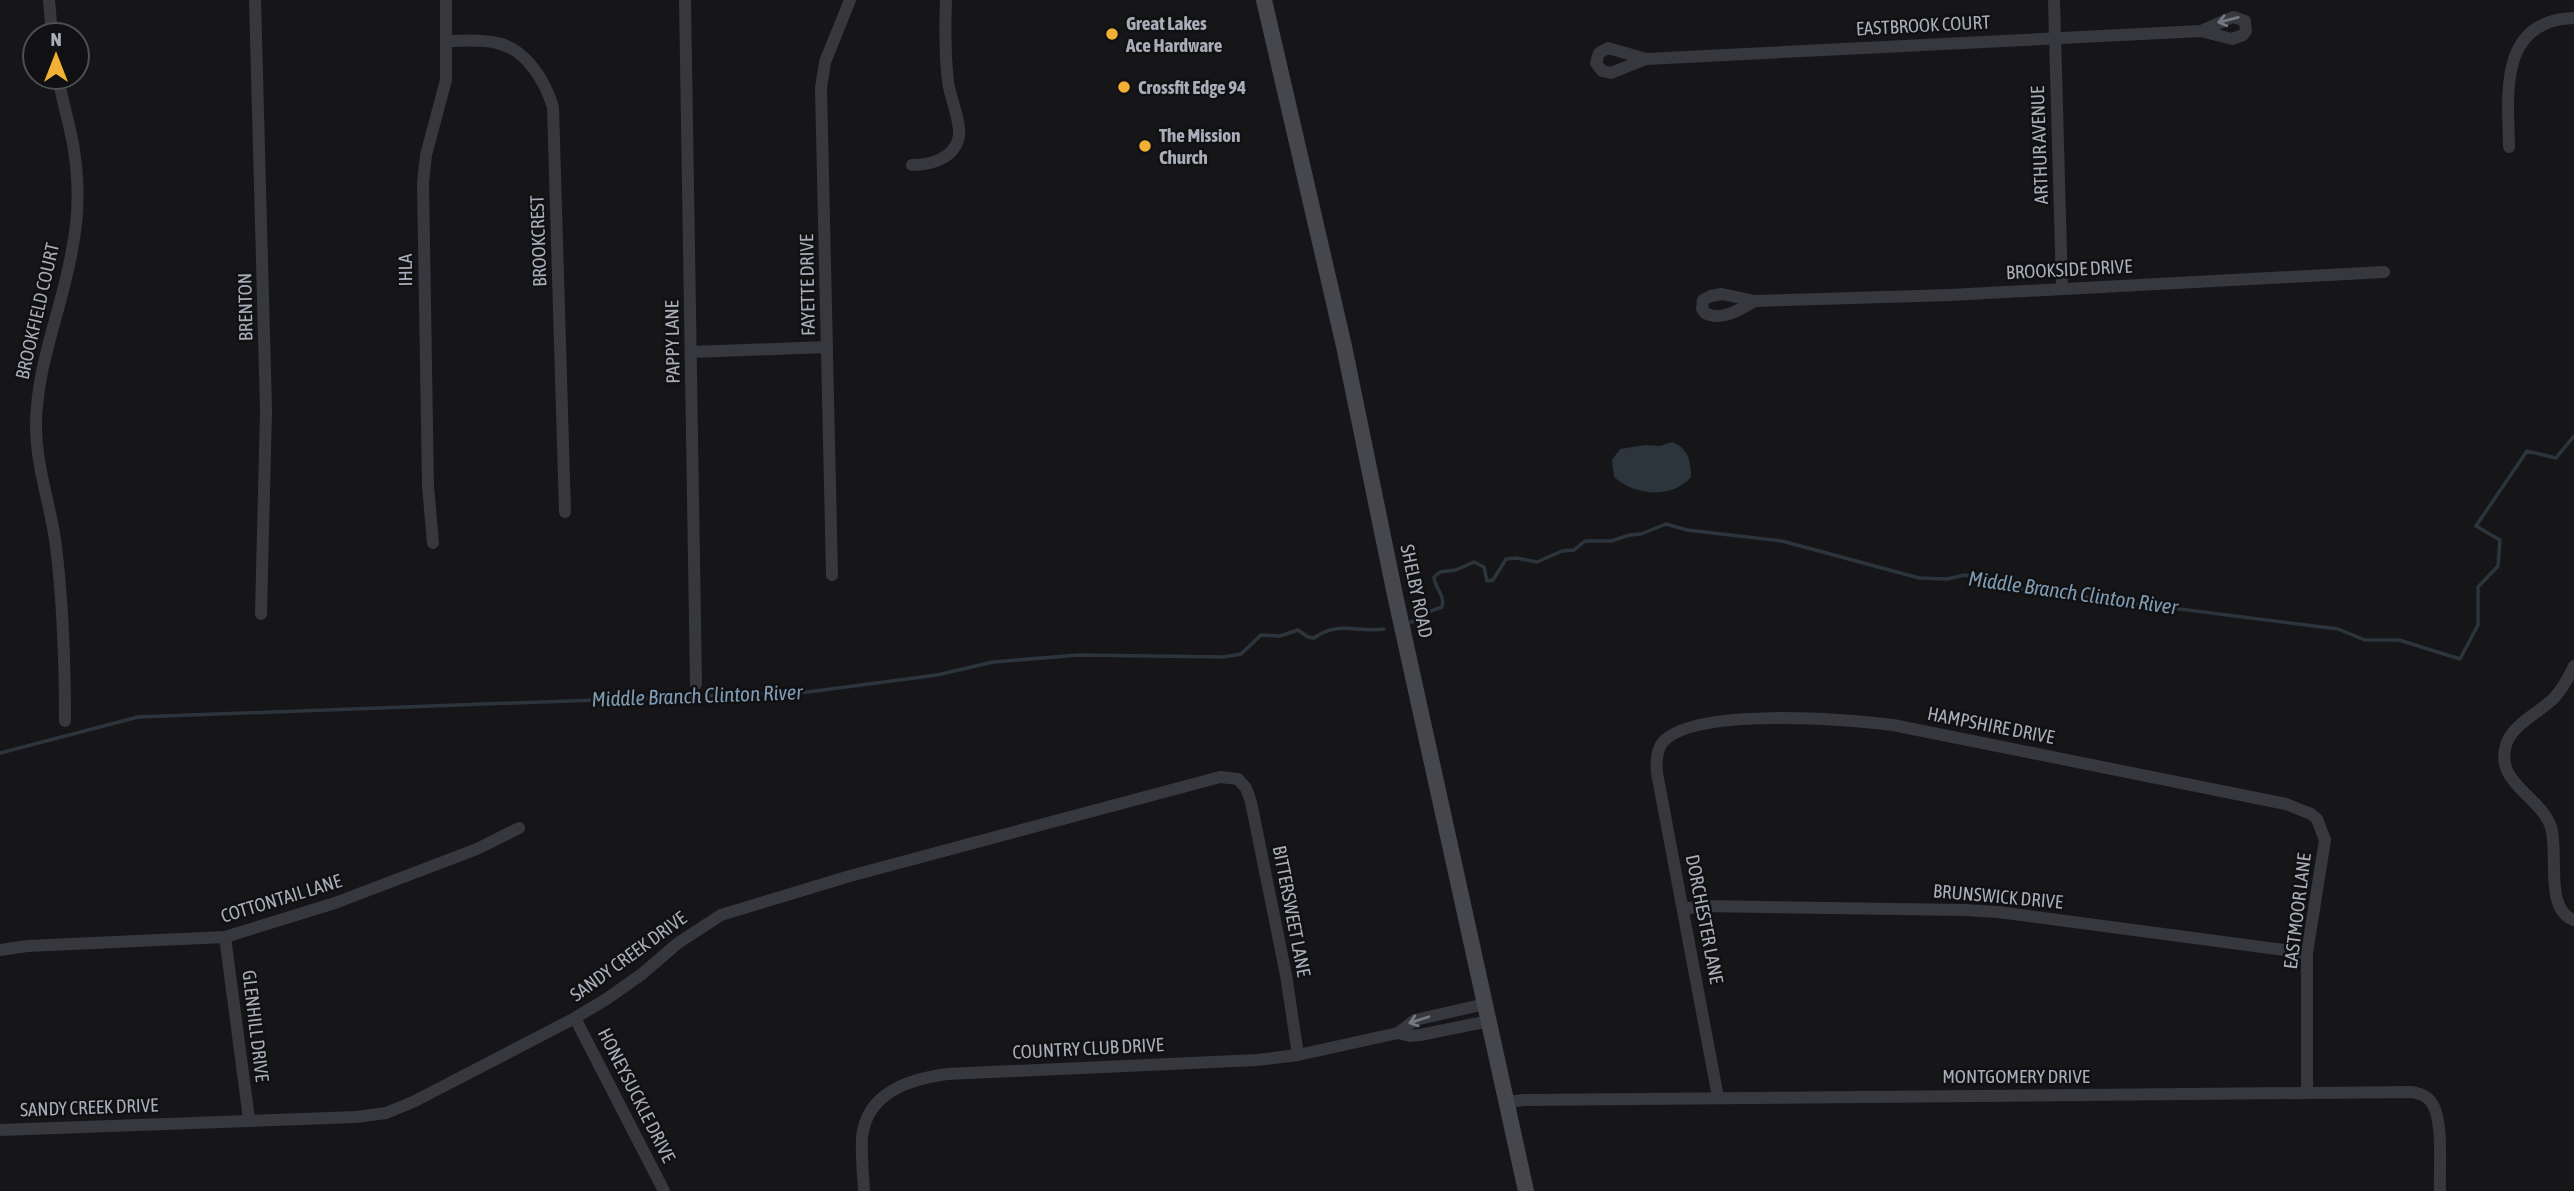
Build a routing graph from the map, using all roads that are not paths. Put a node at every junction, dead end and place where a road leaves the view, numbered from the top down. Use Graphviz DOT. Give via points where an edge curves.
graph roads {
  1 [pos="49,0"];
  2 [pos="256,0"];
  3 [pos="446,0"];
  4 [pos="685,0"];
  5 [pos="850,0"];
  6 [pos="946,0"];
  7 [pos="1264,0"];
  8 [pos="2054,0"];
  9 [pos="2574,18"];
  10 [pos="51,21"];
  11 [pos="2202,31"];
  12 [pos="2055,38"];
  13 [pos="447,41"];
  14 [pos="1646,59"];
  15 [pos="61,91"];
  16 [pos="2509,147"];
  17 [pos="912,165"];
  18 [pos="2384,272"];
  19 [pos="2062,288"];
  20 [pos="1755,301"];
  21 [pos="827,347"];
  22 [pos="692,352"];
  23 [pos="565,512"];
  24 [pos="433,543"];
  25 [pos="832,575"];
  26 [pos="261,614"];
  27 [pos="2574,666"];
  28 [pos="696,684"];
  29 [pos="65,721"];
  30 [pos="1658,749"];
  31 [pos="1238,779"];
  32 [pos="2317,819"];
  33 [pos="519,828"];
  34 [pos="1683,909"];
  35 [pos="2574,920"];
  36 [pos="225,937"];
  37 [pos="0,950"];
  38 [pos="2307,953"];
  39 [pos="1485,1004"];
  40 [pos="575,1018"];
  41 [pos="1489,1021"];
  42 [pos="1398,1033"];
  43 [pos="1298,1055"];
  44 [pos="2307,1093"];
  45 [pos="1717,1097"];
  46 [pos="1507,1102"];
  47 [pos="249,1119"];
  48 [pos="0,1129"];
  49 [pos="664,1191"];
  50 [pos="864,1191"];
  51 [pos="1526,1191"];
  52 [pos="2440,1191"];
  1 -- 10 [label="street"];
  2 -- 26 [label="street, BRENTON" via="266,410"];
  3 -- 13 [label="street, IHLA"];
  4 -- 22 [label="street, PAPPY LANE"];
  5 -- 21 [label="street, FAYETTE DRIVE" via="825,62 821,88"];
  6 -- 17 [label="street" via="947,70 959,135 947,156"];
  7 -- 39 [label="street, SHELBY ROAD" via="1347,357"];
  8 -- 12 [label="street, ARTHUR AVENUE"];
  9 -- 16 [label="street" via="2542,27 2517,51 2508,82"];
  11 -- 12 [label="street, EASTBROOK COURT"];
  12 -- 14 [label="street, EASTBROOK COURT"];
  12 -- 19 [label="street, ARTHUR AVENUE"];
  13 -- 23 [label="street, BROOKCREST" via="489,41 514,50 535,70 553,107"];
  13 -- 24 [label="street, IHLA" via="446,80 423,184"];
  15 -- 29 [label="street, BROOKFIELD COURT" via="73,142 77,209 63,297 38,385 36,424 62,604"];
  18 -- 19 [label="street, BROOKSIDE DRIVE"];
  19 -- 20 [label="street, BROOKSIDE DRIVE"];
  21 -- 22 [label="street"];
  21 -- 25 [label="street, FAYETTE DRIVE"];
  22 -- 28 [label="street, PAPPY LANE"];
  27 -- 35 [label="street" via="2554,697 2510,736 2505,750 2514,783 2546,816 2554,845 2557,905"];
  30 -- 32 [label="street, HAMPSHIRE DRIVE" via="1673,734 1713,723 1792,718 1866,721 2286,804"];
  30 -- 34 [label="street, DORCHESTER LANE" via="1657,773"];
  31 -- 40 [label="street, SANDY CREEK DRIVE" via="1208,780 740,908 704,925 626,986"];
  31 -- 43 [label="street, BITTERSWEET LANE" via="1251,802"];
  32 -- 38 [label="street, EASTMOOR LANE" via="2325,847"];
  33 -- 36 [label="street, COTTONTAIL LANE" via="477,849 348,898"];
  34 -- 38 [label="street, BRUNSWICK DRIVE" via="1998,912"];
  34 -- 45 [label="street, DORCHESTER LANE"];
  36 -- 37 [label="street, COTTONTAIL LANE"];
  36 -- 47 [label="street, GLENHILL DRIVE"];
  38 -- 44 [label="street, EASTMOOR LANE"];
  39 -- 41 [label="street, SHELBY ROAD"];
  39 -- 42 [label="street, COUNTRY CLUB DRIVE, one-way" via="1415,1020"];
  40 -- 47 [label="street, SANDY CREEK DRIVE" via="386,1113"];
  40 -- 49 [label="street, HONEYSUCKLE DRIVE"];
  41 -- 42 [label="street, COUNTRY CLUB DRIVE" via="1420,1035"];
  41 -- 46 [label="street, SHELBY ROAD"];
  42 -- 43 [label="street, COUNTRY CLUB DRIVE"];
  43 -- 50 [label="street, COUNTRY CLUB DRIVE" via="947,1074 913,1080 889,1092 866,1123 862,1136"];
  44 -- 45 [label="street, MONTGOMERY DRIVE"];
  44 -- 52 [label="street, MONTGOMERY DRIVE" via="2412,1092 2429,1099 2438,1120"];
  45 -- 46 [label="street, MONTGOMERY DRIVE"];
  46 -- 51 [label="street, SHELBY ROAD"];
  47 -- 48 [label="street, SANDY CREEK DRIVE"];
}
